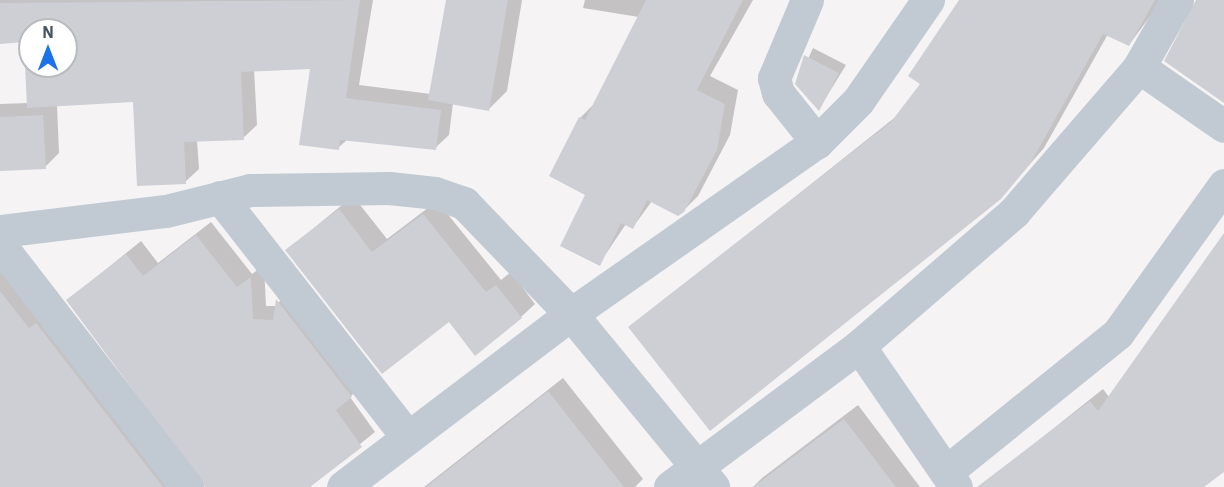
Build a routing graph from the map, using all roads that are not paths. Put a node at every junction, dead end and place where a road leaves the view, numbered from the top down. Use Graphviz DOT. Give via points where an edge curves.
graph roads {
  1 [pos="807,0"];
  2 [pos="928,0"];
  3 [pos="1177,0"];
  4 [pos="1139,67"];
  5 [pos="1224,126"];
  6 [pos="817,142"];
  7 [pos="1224,185"];
  8 [pos="220,197"];
  9 [pos="0,231"];
  10 [pos="0,245"];
  11 [pos="571,314"];
  12 [pos="859,346"];
  13 [pos="406,435"];
  14 [pos="706,477"];
  15 [pos="951,480"];
  16 [pos="187,487"];
  17 [pos="343,487"];
  18 [pos="670,487"];
  1 -- 6 [label="street" via="774,78 778,93"];
  2 -- 6 [label="street" via="858,101"];
  3 -- 4 [label="street"];
  4 -- 5 [label="street"];
  4 -- 12 [label="street" via="1014,212"];
  6 -- 11 [label="street"];
  7 -- 15 [label="street" via="1118,333"];
  8 -- 9 [label="street" via="124,218"];
  8 -- 11 [label="street" via="332,185 435,193 464,203 488,222"];
  8 -- 13 [label="street"];
  10 -- 16 [label="street"];
  11 -- 13 [label="street"];
  11 -- 14 [label="street"];
  12 -- 14 [label="street"];
  12 -- 15 [label="street"];
  13 -- 17 [label="street"];
  14 -- 18 [label="street"];
}
